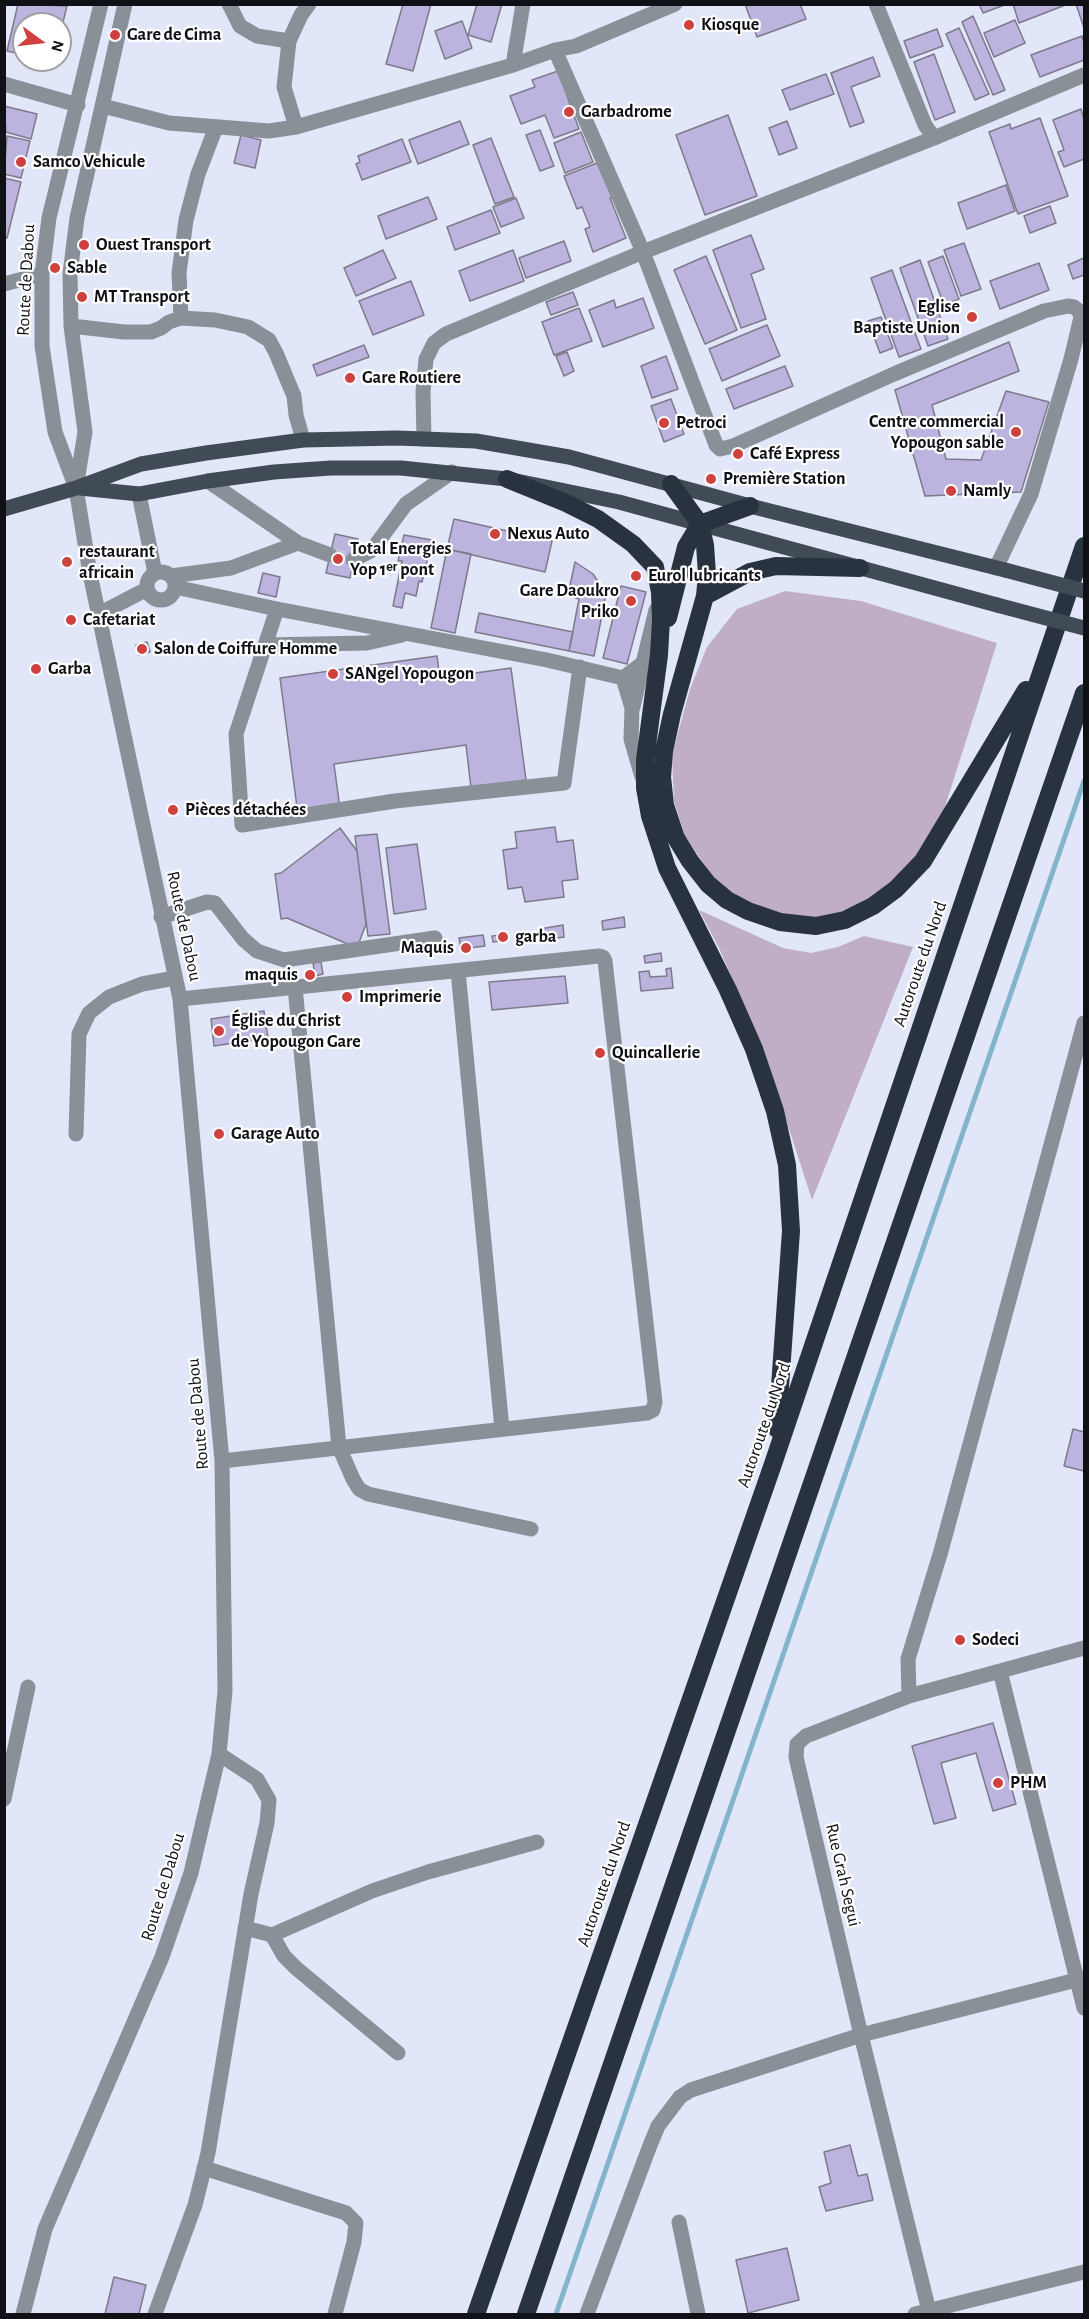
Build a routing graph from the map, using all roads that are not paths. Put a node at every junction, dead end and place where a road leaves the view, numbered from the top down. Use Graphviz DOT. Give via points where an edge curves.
graph roads {
  1 [pos="101,4"];
  2 [pos="125,4"];
  3 [pos="229,4"];
  4 [pos="309,4"];
  5 [pos="523,4"];
  6 [pos="675,4"];
  7 [pos="876,4"];
  8 [pos="289,41"];
  9 [pos="555,50"];
  10 [pos="513,65"];
  11 [pos="1084,75"];
  12 [pos="4,84"];
  13 [pos="78,105"];
  14 [pos="103,106"];
  15 [pos="216,127"];
  16 [pos="296,127"];
  17 [pos="934,138"];
  18 [pos="643,252"];
  19 [pos="42,274"];
  20 [pos="4,284"];
  21 [pos="181,318"];
  22 [pos="71,326"];
  23 [pos="424,439"];
  24 [pos="303,440"];
  25 [pos="452,472"];
  26 [pos="507,479"];
  27 [pos="208,481"];
  28 [pos="670,484"];
  29 [pos="76,488"];
  30 [pos="139,494"];
  31 [pos="750,506"];
  32 [pos="4,509"];
  33 [pos="700,524"];
  34 [pos="298,543"];
  35 [pos="1084,546"];
  36 [pos="330,555"];
  37 [pos="353,560"];
  38 [pos="860,568"];
  39 [pos="1000,569"];
  40 [pos="155,573"];
  41 [pos="173,581"];
  42 [pos="147,589"];
  43 [pos="1084,591"];
  44 [pos="660,592"];
  45 [pos="705,596"];
  46 [pos="277,609"];
  47 [pos="99,614"];
  48 [pos="363,625"];
  49 [pos="1084,628"];
  50 [pos="409,633"];
  51 [pos="352,644"];
  52 [pos="265,645"];
  53 [pos="660,655"];
  54 [pos="643,663"];
  55 [pos="1043,663"];
  56 [pos="580,667"];
  57 [pos="623,678"];
  58 [pos="1084,693"];
  59 [pos="632,708"];
  60 [pos="645,788"];
  61 [pos="161,917"];
  62 [pos="435,938"];
  63 [pos="458,970"];
  64 [pos="175,978"];
  65 [pos="295,987"];
  66 [pos="180,999"];
  67 [pos="1084,1023"];
  68 [pos="76,1134"];
  69 [pos="502,1429"];
  70 [pos="339,1448"];
  71 [pos="222,1461"];
  72 [pos="773,1464"];
  73 [pos="531,1529"];
  74 [pos="1084,1648"];
  75 [pos="1000,1671"];
  76 [pos="28,1687"];
  77 [pos="909,1696"];
  78 [pos="219,1754"];
  79 [pos="4,1799"];
  80 [pos="537,1842"];
  81 [pos="245,1928"];
  82 [pos="272,1935"];
  83 [pos="1081,1979"];
  84 [pos="1084,2008"];
  85 [pos="861,2035"];
  86 [pos="398,2053"];
  87 [pos="204,2168"];
  88 [pos="679,2222"];
  89 [pos="1084,2272"];
  90 [pos="922,2313"];
  91 [pos="23,2314"];
  92 [pos="155,2314"];
  93 [pos="335,2314"];
  94 [pos="476,2314"];
  95 [pos="526,2314"];
  96 [pos="587,2314"];
  97 [pos="698,2314"];
  1 -- 13 [label="street, Route de Dabou"];
  2 -- 14 [label="street, Route de Dabou"];
  3 -- 8 [label="street" via="240,26 257,36"];
  4 -- 8 [label="street"];
  5 -- 10 [label="street"];
  6 -- 9 [label="street" via="576,46"];
  7 -- 17 [label="street" via="925,125"];
  8 -- 16 [label="street" via="284,87"];
  9 -- 10 [label="street"];
  9 -- 18 [label="street"];
  10 -- 16 [label="street"];
  11 -- 17 [label="street"];
  12 -- 13 [label="street"];
  13 -- 19 [label="street, Route de Dabou" via="49,218"];
  14 -- 15 [label="street" via="169,123"];
  14 -- 22 [label="street, Route de Dabou" via="77,218 70,274"];
  15 -- 16 [label="street" via="269,131"];
  15 -- 21 [label="street" via="186,220 179,273"];
  17 -- 18 [label="street"];
  18 -- 23 [label="street" via="434,342 426,359"];
  18 -- 39 [label="street" via="720,449 1044,311 1074,307 1081,317 1071,359 1031,495"];
  19 -- 20 [label="street"];
  19 -- 29 [label="street, Route de Dabou" via="42,346 55,432"];
  21 -- 22 [label="street" via="151,332"];
  21 -- 24 [label="street" via="248,327 269,340 294,396"];
  22 -- 29 [label="street, Route de Dabou" via="85,432"];
  23 -- 24 [label="main road"];
  23 -- 28 [label="main road" via="476,441 569,457"];
  24 -- 29 [label="main road" via="141,464"];
  25 -- 26 [label="main road"];
  25 -- 27 [label="main road" via="331,468"];
  25 -- 37 [label="street" via="406,504 372,550"];
  26 -- 33 [label="main road" via="619,502"];
  26 -- 44 [label="highway" via="587,514 633,544 655,567"];
  27 -- 30 [label="main road"];
  27 -- 34 [label="street"];
  28 -- 31 [label="main road"];
  28 -- 33 [label="highway"];
  29 -- 30 [label="main road"];
  29 -- 32 [label="main road"];
  29 -- 47 [label="street, Route de Dabou"];
  30 -- 40 [label="street"];
  31 -- 33 [label="highway"];
  31 -- 39 [label="main road"];
  33 -- 38 [label="main road"];
  33 -- 45 [label="highway" via="705,545"];
  33 -- 53 [label="highway" via="686,547"];
  34 -- 36 [label="street"];
  34 -- 41 [label="street" via="231,568"];
  35 -- 55 [label="highway, Autoroute du Nord"];
  38 -- 45 [label="highway" via="776,566 750,572"];
  38 -- 49 [label="main road, bridge"];
  39 -- 43 [label="main road, bridge"];
  40 -- 41 [label="street" via="161,572"];
  40 -- 42 [label="street" via="150,576"];
  41 -- 42 [label="street" via="170,597 159,600"];
  41 -- 46 [label="street"];
  42 -- 47 [label="street"];
  44 -- 53 [label="highway"];
  44 -- 54 [label="street"];
  45 -- 55 [label="highway" via="664,751 665,805 676,838 708,884 727,900 780,922 816,926 845,920 896,889 923,861"];
  46 -- 48 [label="street"];
  46 -- 52 [label="street"];
  47 -- 61 [label="street, Route de Dabou"];
  48 -- 50 [label="street"];
  48 -- 51 [label="street"];
  50 -- 51 [label="street"];
  50 -- 56 [label="street"];
  51 -- 52 [label="street"];
  52 -- 56 [label="street" via="236,734 242,825 395,801 564,783"];
  53 -- 60 [label="highway" via="645,760"];
  54 -- 57 [label="street"];
  54 -- 59 [label="street"];
  55 -- 72 [label="highway, Autoroute du Nord"];
  56 -- 57 [label="street"];
  57 -- 59 [label="street"];
  58 -- 95 [label="highway"];
  59 -- 60 [label="street" via="631,740"];
  60 -- 72 [label="highway" via="667,868 754,1048 775,1111 787,1165 791,1231"];
  61 -- 62 [label="street" via="215,903 257,951 284,960"];
  61 -- 64 [label="street, Route de Dabou"];
  63 -- 65 [label="street"];
  63 -- 69 [label="street"];
  63 -- 69 [label="street" via="599,956 605,961 655,1402 653,1410 647,1413"];
  64 -- 66 [label="street, Route de Dabou"];
  64 -- 68 [label="street" via="142,984 110,997 89,1012 80,1034"];
  65 -- 66 [label="street"];
  65 -- 70 [label="street"];
  66 -- 71 [label="street, Route de Dabou"];
  67 -- 77 [label="street" via="941,1551 908,1659"];
  69 -- 70 [label="street"];
  70 -- 71 [label="street"];
  70 -- 73 [label="street" via="359,1489 368,1494"];
  71 -- 78 [label="street, Route de Dabou" via="225,1691"];
  72 -- 94 [label="highway, Autoroute du Nord"];
  74 -- 75 [label="street, Rue Grah Segui"];
  75 -- 77 [label="street, Rue Grah Segui"];
  75 -- 83 [label="street"];
  76 -- 79 [label="street"];
  77 -- 85 [label="street, Rue Grah Segui" via="806,1736 797,1744 796,1757"];
  78 -- 81 [label="street" via="257,1779 269,1800"];
  78 -- 91 [label="street, Route de Dabou" via="191,1874 162,1957 45,2229"];
  80 -- 82 [label="street" via="372,1891"];
  81 -- 82 [label="street"];
  81 -- 87 [label="street"];
  82 -- 86 [label="street" via="296,1968"];
  83 -- 84 [label="street"];
  83 -- 85 [label="street"];
  85 -- 90 [label="street, Rue Grah Segui"];
  85 -- 96 [label="street" via="691,2090 680,2097 658,2127 649,2148"];
  87 -- 92 [label="street" via="195,2205"];
  87 -- 93 [label="street" via="346,2213 356,2223"];
  88 -- 97 [label="street"];
  89 -- 90 [label="street"];
}
